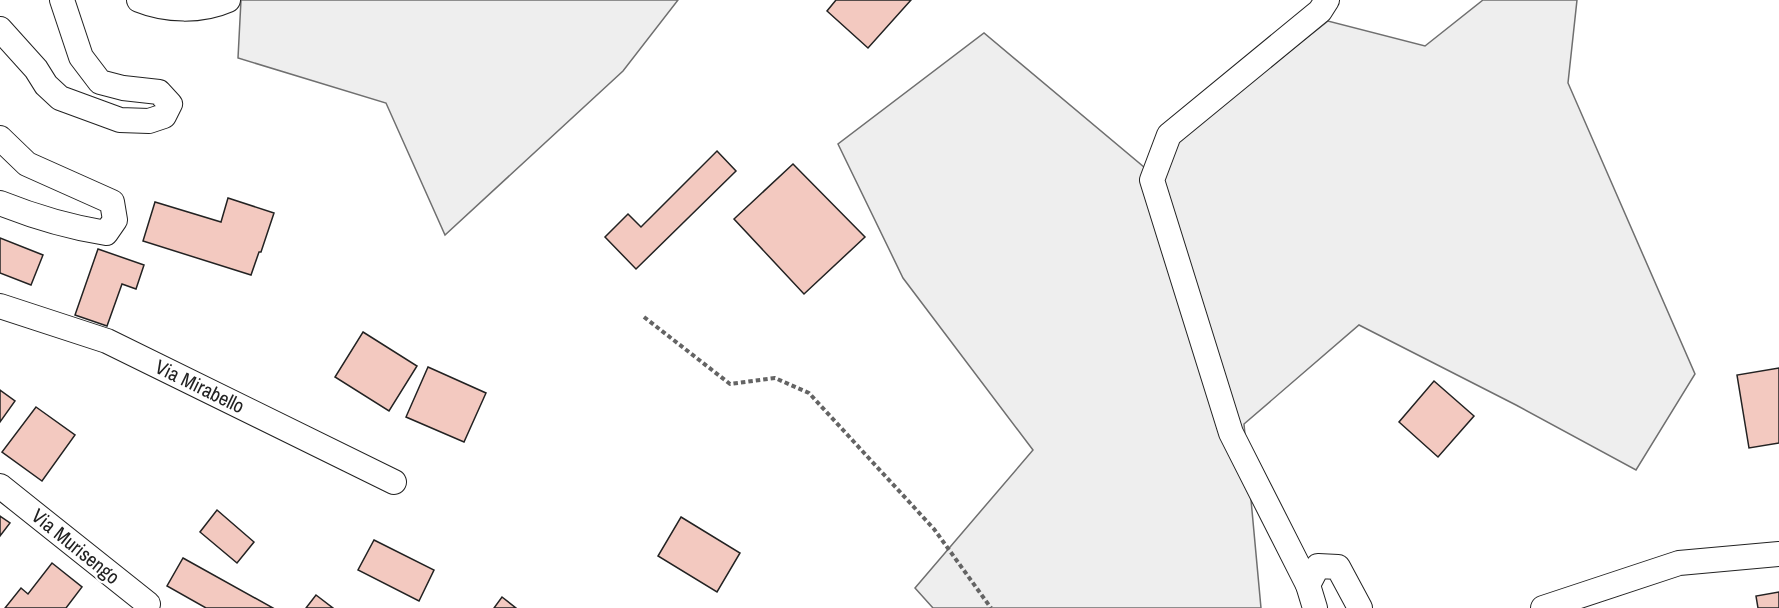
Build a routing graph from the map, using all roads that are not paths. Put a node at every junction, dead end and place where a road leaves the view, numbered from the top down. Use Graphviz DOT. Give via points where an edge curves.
graph roads {
  1 [pos="62,0"];
  2 [pos="139,0"];
  3 [pos="228,0"];
  4 [pos="1327,0"];
  5 [pos="0,29"];
  6 [pos="0,138"];
  7 [pos="0,203"];
  8 [pos="0,306"];
  9 [pos="394,482"];
  10 [pos="0,486"];
  11 [pos="1779,554"];
  12 [pos="1308,585"];
  13 [pos="146,608"];
  14 [pos="1315,608"];
  15 [pos="1360,608"];
  16 [pos="1543,608"];
  1 -- 5 [label="street" via="81,57 100,82 159,92 170,104 164,116 149,121 120,120 60,98"];
  2 -- 3 [label="street" via="157,7 184,8 214,6"];
  4 -- 12 [label="street" via="1320,11 1169,135 1152,180 1231,433"];
  6 -- 7 [label="street" via="27,164 112,202 115,220 106,234 37,218"];
  8 -- 9 [label="street, Via Mirabello" via="107,341"];
  10 -- 13 [label="street, Via Murisengo" via="148,604"];
  11 -- 16 [label="street" via="1679,563"];
  12 -- 14 [label="street"];
  12 -- 15 [label="street" via="1317,566 1338,567"];
}
